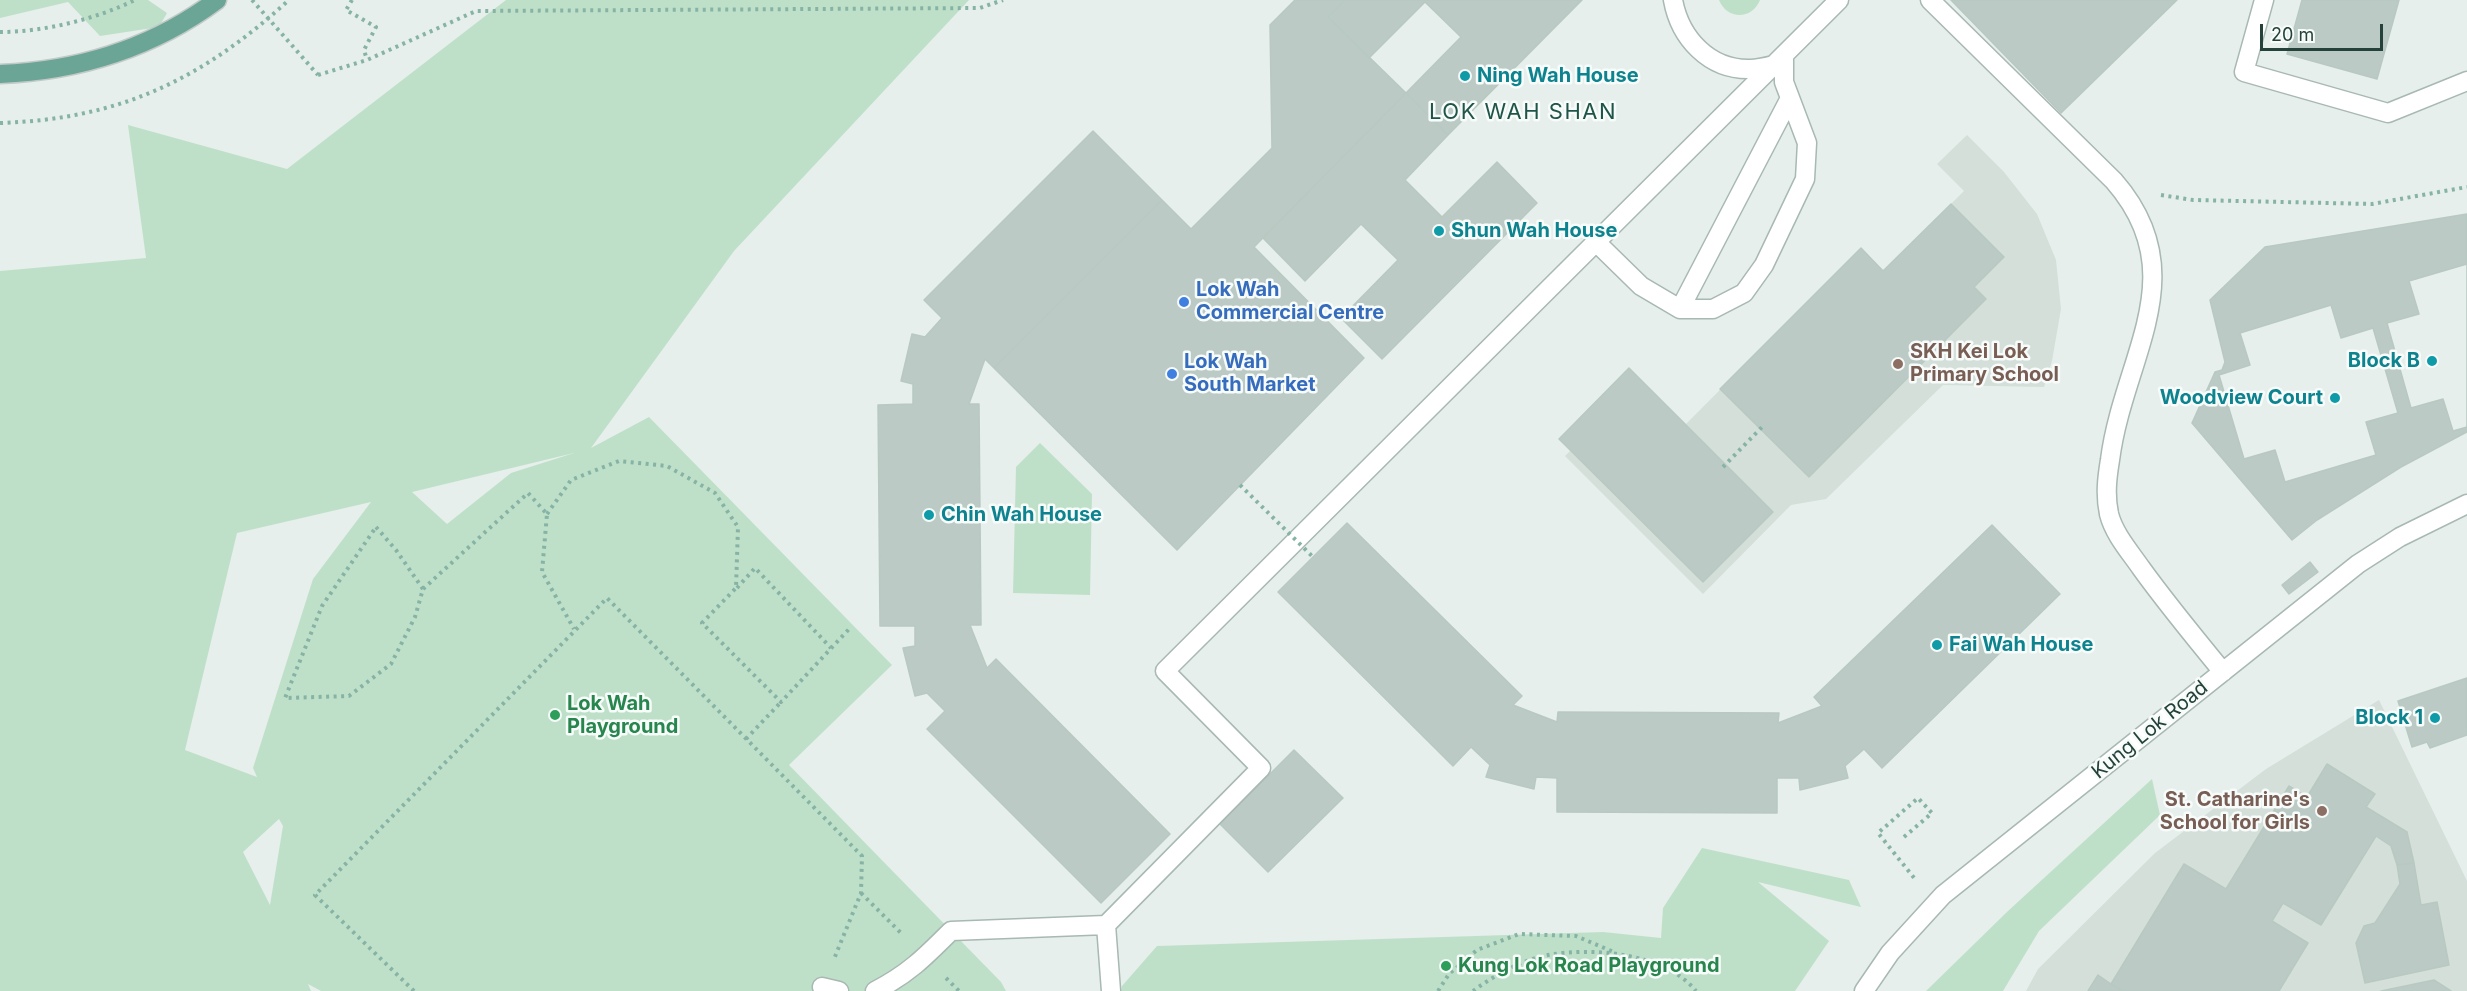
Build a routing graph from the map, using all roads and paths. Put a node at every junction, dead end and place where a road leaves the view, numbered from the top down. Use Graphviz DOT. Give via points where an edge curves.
graph roads {
  1 [pos="135,0"];
  2 [pos="218,0"];
  3 [pos="252,0"];
  4 [pos="289,0"];
  5 [pos="352,0"];
  6 [pos="1004,0"];
  7 [pos="1673,0"];
  8 [pos="1839,0"];
  9 [pos="1930,0"];
  10 [pos="2264,0"];
  11 [pos="0,32"];
  12 [pos="367,60"];
  13 [pos="1779,60"];
  14 [pos="0,74"];
  15 [pos="2467,81"];
  16 [pos="1789,100"];
  17 [pos="0,123"];
  18 [pos="2114,181"];
  19 [pos="2467,187"];
  20 [pos="1596,242"];
  21 [pos="1680,309"];
  22 [pos="1763,426"];
  23 [pos="1723,467"];
  24 [pos="1240,485"];
  25 [pos="2467,504"];
  26 [pos="547,514"];
  27 [pos="1313,557"];
  28 [pos="423,588"];
  29 [pos="736,588"];
  30 [pos="850,627"];
  31 [pos="574,629"];
  32 [pos="831,648"];
  33 [pos="2223,672"];
  34 [pos="781,702"];
  35 [pos="746,739"];
  36 [pos="1904,837"];
  37 [pos="1920,885"];
  38 [pos="1106,925"];
  39 [pos="1622,955"];
  40 [pos="831,989"];
  41 [pos="414,991"];
  42 [pos="875,991"];
  43 [pos="1111,991"];
  44 [pos="1437,991"];
  45 [pos="1473,991"];
  46 [pos="1696,991"];
  47 [pos="1864,991"];
  1 -- 11 [label="path" via="47,27"];
  2 -- 14 [label="main road" via="192,19 114,54 74,65"];
  3 -- 12 [label="path, bridge" via="318,75"];
  4 -- 17 [label="path" via="251,34 207,65 151,93 89,114"];
  5 -- 12 [label="path" via="346,10 376,27 364,50"];
  6 -- 12 [label="path" via="980,8 476,10"];
  7 -- 13 [label="street" via="1676,17 1688,39 1705,55 1726,66 1750,69"];
  8 -- 13 [label="street"];
  9 -- 18 [label="street"];
  10 -- 15 [label="street" via="2244,72 2388,113"];
  13 -- 16 [label="street"];
  13 -- 20 [label="street"];
  16 -- 21 [label="street"];
  16 -- 21 [label="street" via="1807,144 1805,179 1764,265 1744,293 1713,309"];
  18 -- 19 [label="path" via="2155,194 2193,200 2372,204"];
  18 -- 33 [label="street" via="2132,201 2146,231 2154,271 2151,305 2113,434 2106,491 2110,516 2122,542"];
  20 -- 21 [label="street" via="1641,286"];
  20 -- 38 [label="street" via="1165,671 1261,768"];
  22 -- 23 [label="path"];
  24 -- 27 [label="path, bridge"];
  25 -- 33 [label="street, Kung Lok Road" via="2400,537 2358,564"];
  26 -- 28 [label="path" via="528,493"];
  26 -- 29 [label="path" via="570,480 619,461 667,466 715,493 738,527"];
  26 -- 31 [label="path" via="542,572"];
  28 -- 28 [label="path" via="375,527 322,606 285,698 349,696 391,664 415,617"];
  29 -- 32 [label="path" via="755,568"];
  29 -- 34 [label="path" via="702,623"];
  30 -- 32 [label="path"];
  31 -- 35 [label="path" via="607,598"];
  31 -- 41 [label="path" via="315,895"];
  32 -- 34 [label="path"];
  33 -- 47 [label="street, Kung Lok Road" via="1943,895 1890,952"];
  34 -- 35 [label="path"];
  35 -- 40 [label="path" via="862,856 861,893"];
  36 -- 37 [label="path" via="1932,813 1918,798 1878,832"];
  38 -- 42 [label="street" via="951,931 901,977"];
  38 -- 43 [label="street"];
  39 -- 44 [label="path" via="1576,936 1519,934 1477,950 1449,974"];
  39 -- 45 [label="path" via="1549,955 1522,963"];
  39 -- 46 [label="path" via="1638,956 1661,966"];
}
